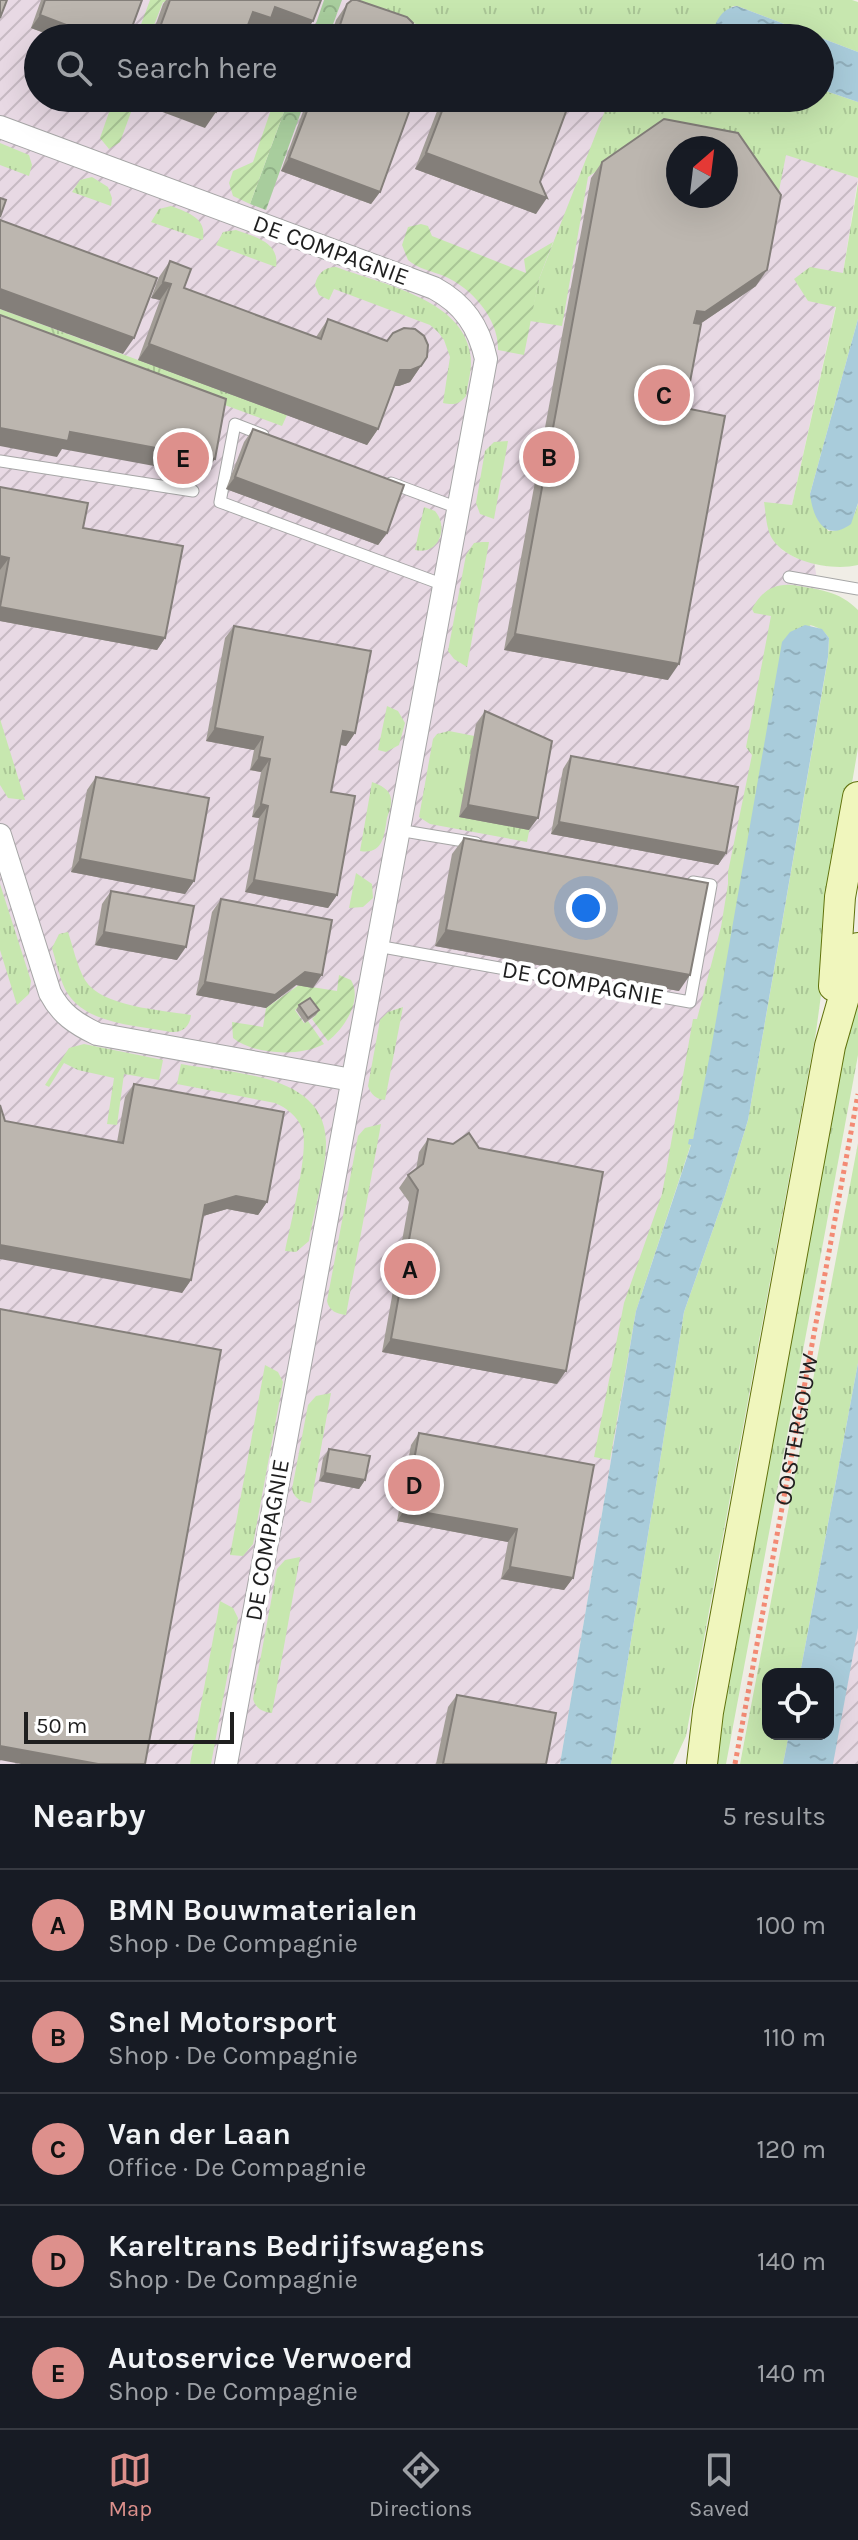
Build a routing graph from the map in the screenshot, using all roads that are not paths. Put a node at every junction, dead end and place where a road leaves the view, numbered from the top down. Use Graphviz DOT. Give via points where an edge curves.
graph roads {
  1 [pos="0,127"];
  2 [pos="279,441"];
  3 [pos="0,461"];
  4 [pos="384,480"];
  5 [pos="193,491"];
  6 [pos="458,508"];
  7 [pos="789,577"];
  8 [pos="444,585"];
  9 [pos="858,589"];
  10 [pos="858,797"];
  11 [pos="398,830"];
  12 [pos="0,835"];
  13 [pos="492,846"];
  14 [pos="680,880"];
  15 [pos="377,946"];
  16 [pos="858,948"];
  17 [pos="830,1046"];
  18 [pos="352,1080"];
  19 [pos="708,1712"];
  20 [pos="226,1764"];
  21 [pos="690,1764"];
  22 [pos="702,1764"];
  1 -- 6 [label="street, DE COMPAGNIE" via="434,288 456,302 481,338 486,359"];
  2 -- 8 [label="lane" via="235,424 220,502"];
  3 -- 5 [label="lane"];
  4 -- 6 [label="lane"];
  6 -- 8 [label="street, DE COMPAGNIE"];
  7 -- 9 [label="lane"];
  8 -- 11 [label="street, DE COMPAGNIE"];
  10 -- 17 [label="main road, OOSTERGOUW" via="840,897"];
  11 -- 13 [label="lane"];
  11 -- 15 [label="street, DE COMPAGNIE"];
  12 -- 18 [label="street" via="50,993 75,1022 97,1034"];
  14 -- 15 [label="lane, DE COMPAGNIE" via="711,885 690,1002"];
  15 -- 18 [label="street, DE COMPAGNIE"];
  16 -- 17 [label="main road, OOSTERGOUW"];
  17 -- 19 [label="main road, OOSTERGOUW"];
  18 -- 20 [label="street, DE COMPAGNIE"];
  19 -- 21 [label="main road, OOSTERGOUW"];
  19 -- 22 [label="main road, OOSTERGOUW"];
}
